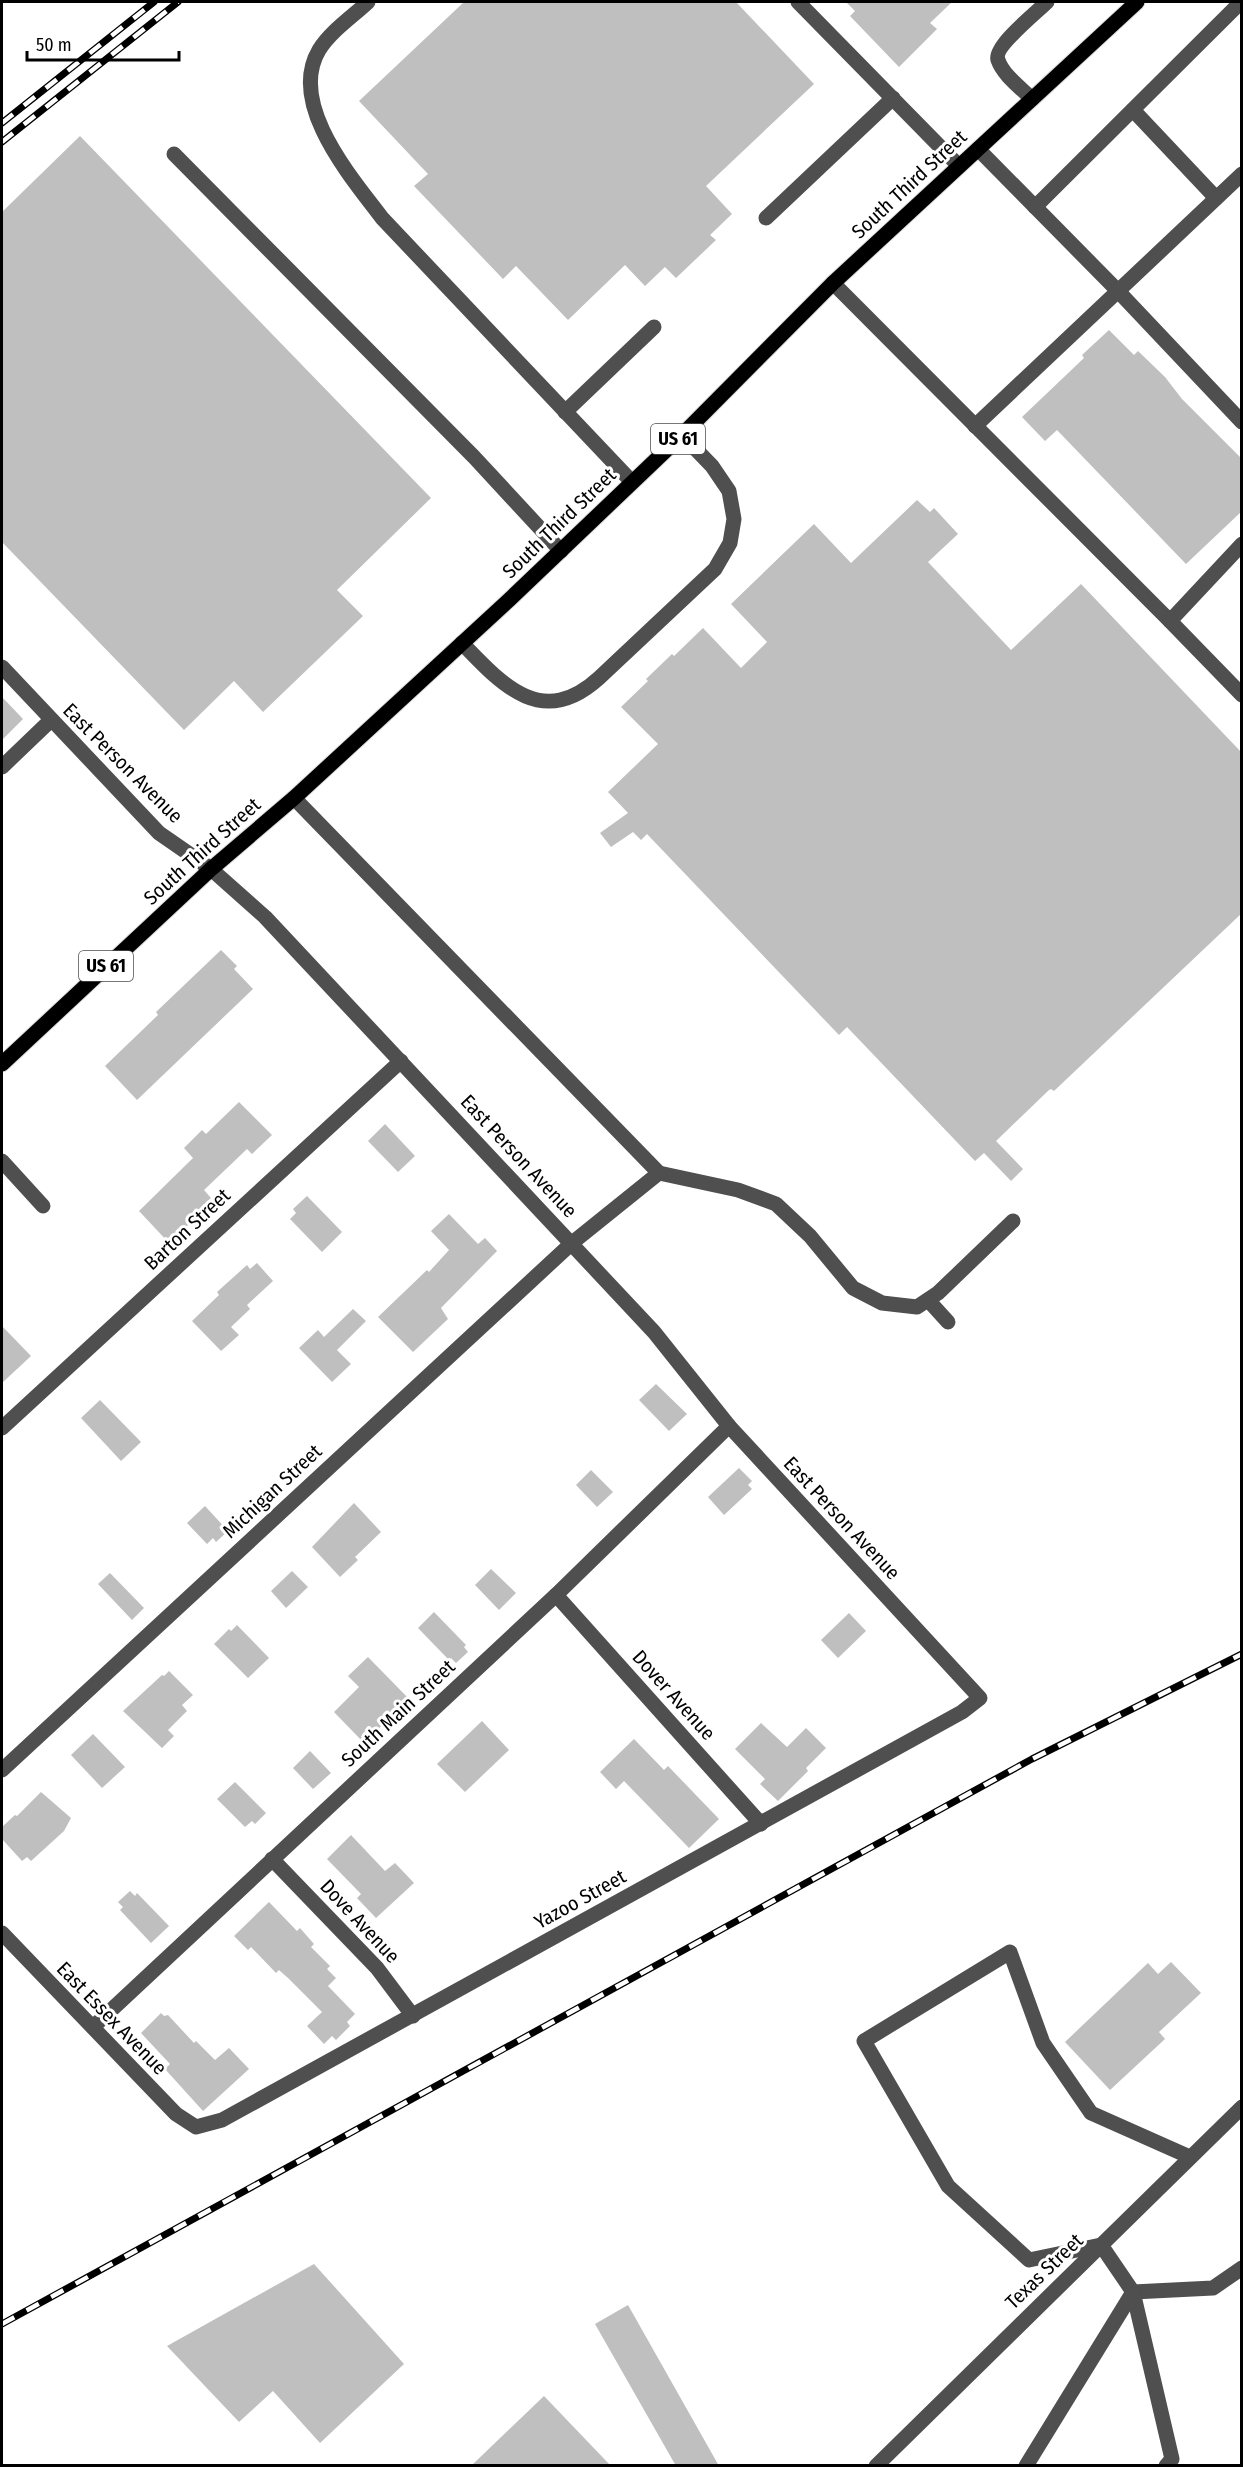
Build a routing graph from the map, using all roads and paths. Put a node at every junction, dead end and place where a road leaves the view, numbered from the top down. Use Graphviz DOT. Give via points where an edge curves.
graph roads {
  1 [pos="368,2"];
  2 [pos="798,2"];
  3 [pos="1047,2"];
  4 [pos="1131,3"];
  5 [pos="1240,3"];
  6 [pos="893,98"];
  7 [pos="1032,99"];
  8 [pos="1133,110"];
  9 [pos="978,149"];
  10 [pos="174,154"];
  11 [pos="959,166"];
  12 [pos="1242,174"];
  13 [pos="1216,198"];
  14 [pos="1035,207"];
  15 [pos="766,218"];
  16 [pos="833,284"];
  17 [pos="1118,291"];
  18 [pos="654,327"];
  19 [pos="566,412"];
  20 [pos="1242,422"];
  21 [pos="975,426"];
  22 [pos="682,435"];
  23 [pos="632,482"];
  24 [pos="1242,544"];
  25 [pos="561,551"];
  26 [pos="1170,621"];
  27 [pos="462,643"];
  28 [pos="2,667"];
  29 [pos="1242,695"];
  30 [pos="51,720"];
  31 [pos="2,767"];
  32 [pos="294,798"];
  33 [pos="211,869"];
  34 [pos="401,1061"];
  35 [pos="2,1064"];
  36 [pos="2,1161"];
  37 [pos="659,1173"];
  38 [pos="43,1206"];
  39 [pos="1013,1221"];
  40 [pos="572,1243"];
  41 [pos="928,1300"];
  42 [pos="948,1322"];
  43 [pos="729,1426"];
  44 [pos="2,1428"];
  45 [pos="556,1595"];
  46 [pos="980,1698"];
  47 [pos="2,1770"];
  48 [pos="761,1824"];
  49 [pos="272,1859"];
  50 [pos="2,1933"];
  51 [pos="412,2016"];
  52 [pos="93,2027"];
  53 [pos="1242,2107"];
  54 [pos="196,2127"];
  55 [pos="1190,2157"];
  56 [pos="1101,2245"];
  57 [pos="1242,2268"];
  58 [pos="1133,2292"];
  59 [pos="876,2466"];
  60 [pos="1026,2466"];
  61 [pos="1166,2466"];
  1 -- 19 [label="street" via="319,51 312,68 310,91 316,117 351,177 382,218"];
  2 -- 6 [label="street"];
  3 -- 7 [label="street" via="997,54 1005,72"];
  4 -- 7 [label="main road, South Third Street / US 61"];
  5 -- 8 [label="street"];
  6 -- 11 [label="street"];
  6 -- 15 [label="street"];
  7 -- 9 [label="main road, South Third Street / US 61"];
  8 -- 13 [label="street"];
  8 -- 14 [label="street"];
  9 -- 11 [label="main road, South Third Street / US 61"];
  9 -- 14 [label="street"];
  10 -- 25 [label="street" via="474,457"];
  11 -- 16 [label="main road, South Third Street / US 61"];
  12 -- 13 [label="street"];
  13 -- 17 [label="street"];
  14 -- 17 [label="street"];
  16 -- 21 [label="street"];
  16 -- 22 [label="main road, South Third Street / US 61"];
  17 -- 20 [label="street"];
  17 -- 21 [label="street"];
  18 -- 19 [label="street"];
  19 -- 23 [label="street"];
  21 -- 26 [label="street"];
  22 -- 23 [label="main road, South Third Street / US 61"];
  22 -- 27 [label="street" via="712,466 729,492 734,519 730,543 715,569 591,686 566,699 546,702 517,694"];
  23 -- 25 [label="main road, South Third Street / US 61"];
  24 -- 26 [label="street"];
  25 -- 27 [label="main road, South Third Street / US 61"];
  26 -- 29 [label="street"];
  27 -- 32 [label="main road, South Third Street / US 61"];
  28 -- 30 [label="street, East Person Avenue"];
  30 -- 31 [label="street"];
  30 -- 33 [label="street, East Person Avenue" via="159,833"];
  32 -- 33 [label="main road, South Third Street / US 61"];
  32 -- 37 [label="street"];
  33 -- 34 [label="street, East Person Avenue" via="265,917"];
  33 -- 35 [label="main road, South Third Street / US 61"];
  34 -- 40 [label="street, East Person Avenue"];
  34 -- 44 [label="street, Barton Street"];
  36 -- 38 [label="street"];
  37 -- 40 [label="street, Michigan Street"];
  37 -- 41 [label="street" via="738,1190 776,1204 810,1236 853,1288 882,1304 917,1307"];
  39 -- 41 [label="street"];
  40 -- 43 [label="street, East Person Avenue" via="654,1332"];
  40 -- 47 [label="street, Michigan Street"];
  41 -- 42 [label="street"];
  43 -- 45 [label="street, South Main Street"];
  43 -- 46 [label="street, East Person Avenue"];
  45 -- 48 [label="street, Dover Avenue"];
  45 -- 49 [label="street, South Main Street"];
  46 -- 48 [label="street, Yazoo Street" via="962,1712"];
  48 -- 51 [label="street, Yazoo Street"];
  49 -- 51 [label="street, Dove Avenue" via="377,1968"];
  49 -- 52 [label="street, South Main Street"];
  50 -- 52 [label="street, East Essex Avenue"];
  51 -- 54 [label="street, Yazoo Street" via="222,2120"];
  52 -- 54 [label="street, East Essex Avenue" via="176,2114"];
  53 -- 55 [label="street, Texas Street"];
  55 -- 56 [label="street, Texas Street"];
  55 -- 56 [label="street" via="1091,2113 1043,2043 1010,1952 864,2041 948,2186 1029,2260"];
  56 -- 58 [label="street"];
  56 -- 59 [label="street, Texas Street"];
  57 -- 58 [label="street" via="1213,2288"];
  58 -- 60 [label="street"];
  58 -- 61 [label="street" via="1172,2459"];
}
